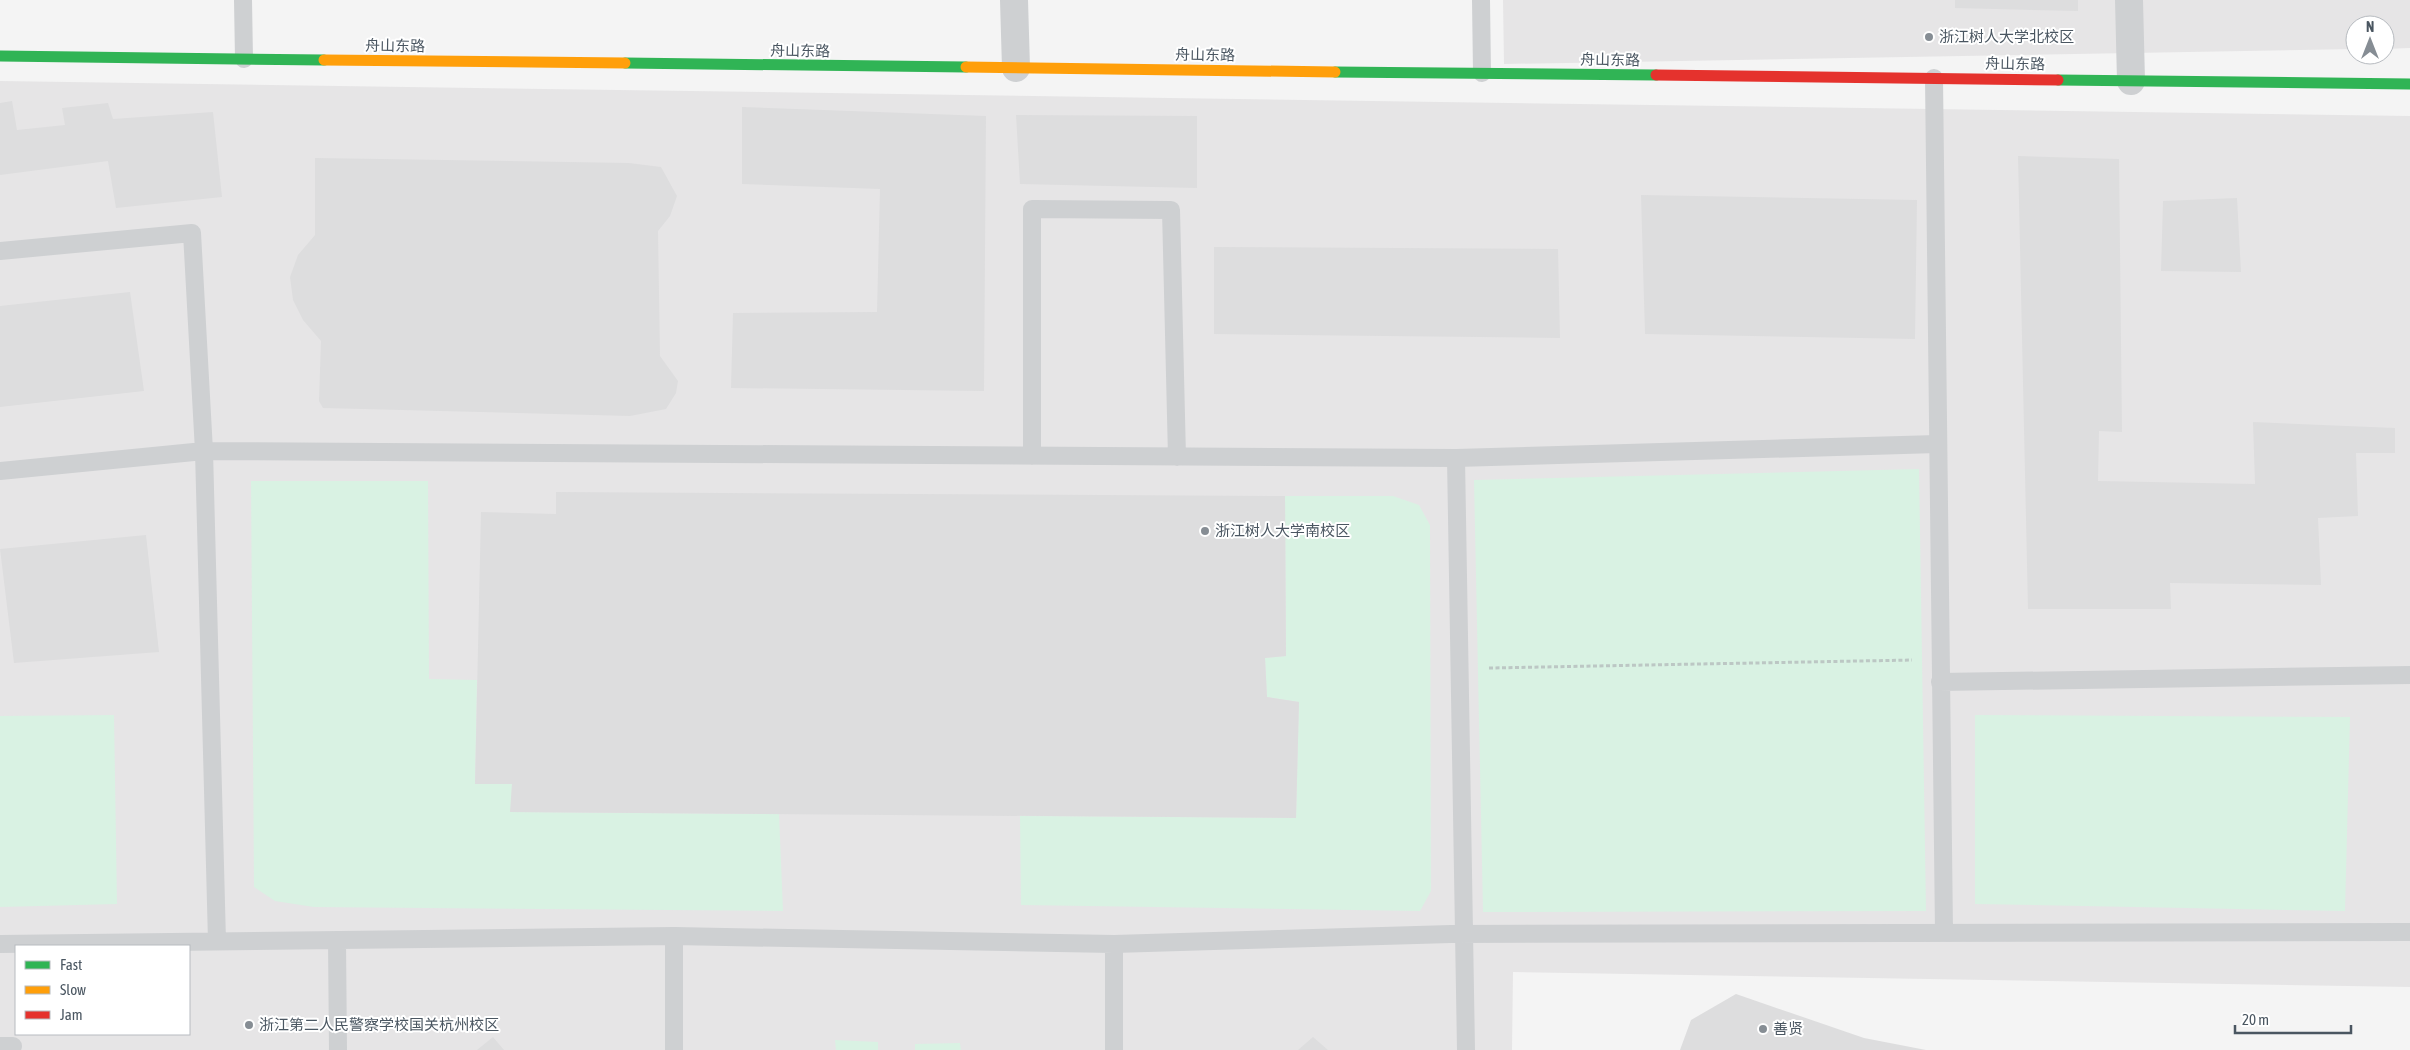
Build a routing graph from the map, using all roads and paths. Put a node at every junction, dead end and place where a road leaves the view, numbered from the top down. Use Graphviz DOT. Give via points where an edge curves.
graph roads {
  1 [pos="243,0"];
  2 [pos="1014,0"];
  3 [pos="1481,0"];
  4 [pos="2129,0"];
  5 [pos="0,56"];
  6 [pos="244,59"];
  7 [pos="1016,68"];
  8 [pos="1482,73"];
  9 [pos="1934,78"];
  10 [pos="2130,81"];
  11 [pos="2410,84"];
  12 [pos="0,251"];
  13 [pos="1938,444"];
  14 [pos="204,451"];
  15 [pos="1032,456"];
  16 [pos="1177,457"];
  17 [pos="1456,458"];
  18 [pos="0,471"];
  19 [pos="1940,660"];
  20 [pos="1460,668"];
  21 [pos="2410,675"];
  22 [pos="1940,682"];
  23 [pos="1944,932"];
  24 [pos="2410,932"];
  25 [pos="1465,934"];
  26 [pos="674,936"];
  27 [pos="337,940"];
  28 [pos="217,941"];
  29 [pos="0,944"];
  30 [pos="1114,944"];
  31 [pos="338,1050"];
  32 [pos="674,1050"];
  33 [pos="1114,1050"];
  34 [pos="1466,1050"];
  1 -- 6 [label="lane"];
  2 -- 7 [label="street"];
  3 -- 8 [label="lane"];
  4 -- 10 [label="street"];
  5 -- 6 [label="street, 舟山东路"];
  6 -- 7 [label="street, 舟山东路"];
  7 -- 8 [label="street, 舟山东路"];
  8 -- 9 [label="street, 舟山东路"];
  9 -- 10 [label="street, 舟山东路"];
  9 -- 13 [label="lane"];
  10 -- 11 [label="street, 舟山东路"];
  12 -- 14 [label="lane" via="192,233"];
  13 -- 17 [label="lane"];
  13 -- 19 [label="lane"];
  14 -- 15 [label="lane"];
  14 -- 18 [label="lane"];
  14 -- 28 [label="lane"];
  15 -- 16 [label="lane"];
  15 -- 16 [label="lane" via="1032,209 1171,210"];
  16 -- 17 [label="lane"];
  17 -- 20 [label="lane"];
  19 -- 20 [label="path"];
  19 -- 22 [label="lane"];
  20 -- 25 [label="lane"];
  21 -- 22 [label="lane"];
  22 -- 23 [label="lane"];
  23 -- 24 [label="lane"];
  23 -- 25 [label="lane"];
  25 -- 30 [label="lane"];
  25 -- 34 [label="lane"];
  26 -- 27 [label="lane"];
  26 -- 30 [label="lane"];
  26 -- 32 [label="lane"];
  27 -- 28 [label="lane"];
  27 -- 31 [label="lane"];
  28 -- 29 [label="lane"];
  30 -- 33 [label="lane"];
}
